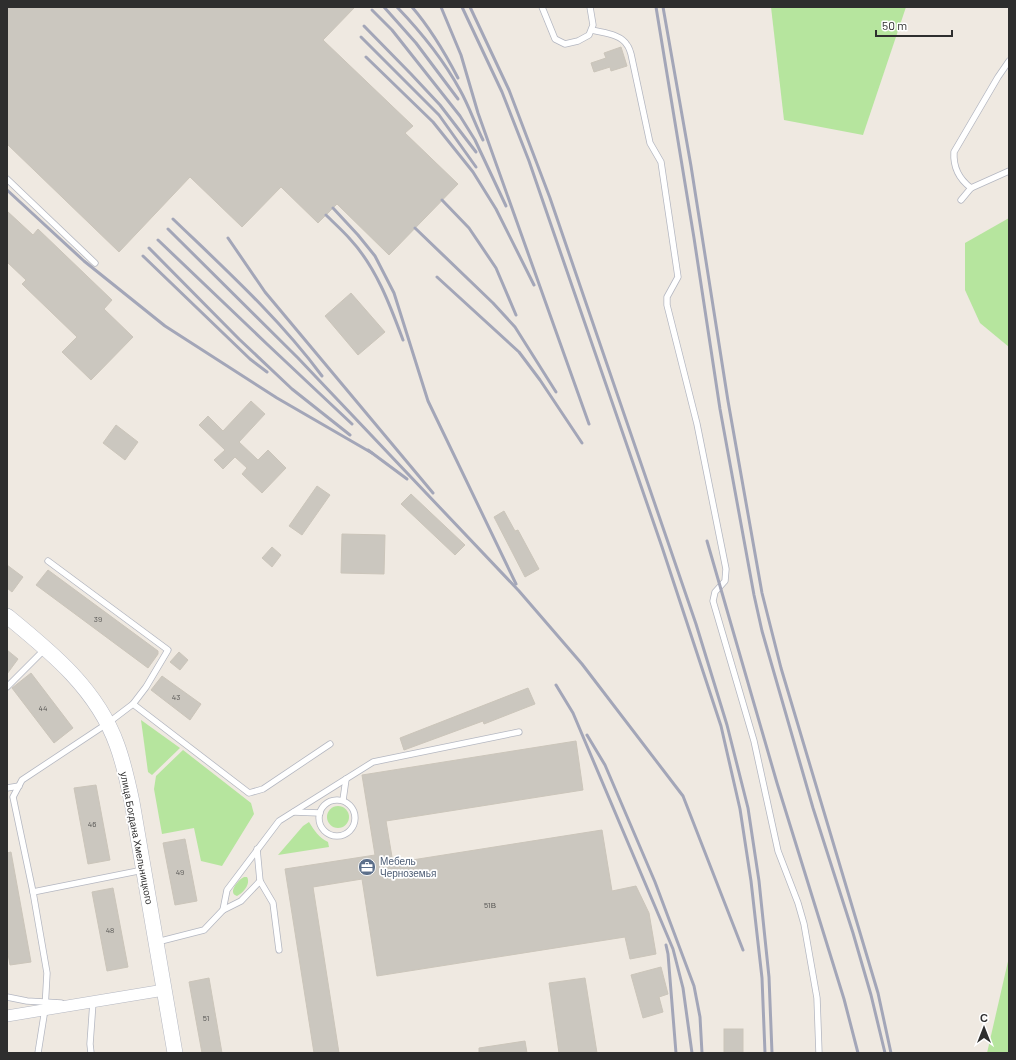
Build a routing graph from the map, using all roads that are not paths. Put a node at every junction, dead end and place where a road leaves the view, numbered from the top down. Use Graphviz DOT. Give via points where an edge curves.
graph roads {
  1 [pos="542,7"];
  2 [pos="590,7"];
  3 [pos="592,30"];
  4 [pos="1009,61"];
  5 [pos="1009,172"];
  6 [pos="7,179"];
  7 [pos="971,188"];
  8 [pos="961,200"];
  9 [pos="95,263"];
  10 [pos="48,560"];
  11 [pos="7,616"];
  12 [pos="45,648"];
  13 [pos="7,687"];
  14 [pos="133,704"];
  15 [pos="108,723"];
  16 [pos="519,732"];
  17 [pos="330,744"];
  18 [pos="346,779"];
  19 [pos="19,786"];
  20 [pos="7,788"];
  21 [pos="343,800"];
  22 [pos="293,812"];
  23 [pos="320,813"];
  24 [pos="257,849"];
  25 [pos="144,870"];
  26 [pos="260,881"];
  27 [pos="34,892"];
  28 [pos="223,910"];
  29 [pos="156,942"];
  30 [pos="279,950"];
  31 [pos="164,990"];
  32 [pos="7,997"];
  33 [pos="93,1001"];
  34 [pos="45,1006"];
  35 [pos="7,1016"];
  36 [pos="38,1053"];
  37 [pos="91,1053"];
  38 [pos="175,1053"];
  39 [pos="819,1053"];
  1 -- 3 [label="lane" via="555,39 560,43 578,41"];
  2 -- 3 [label="lane"];
  3 -- 39 [label="lane" via="613,35 627,45 650,143 661,162 678,277 667,297 667,305 697,424 726,569 725,581 715,592 713,601 754,741 778,851 804,924 817,998"];
  4 -- 7 [label="lane" via="954,152 953,163 963,182"];
  5 -- 7 [label="lane"];
  6 -- 9 [label="lane"];
  7 -- 8 [label="lane"];
  10 -- 14 [label="lane" via="168,650"];
  11 -- 12 [label="main road, улица Богдана Хмельницкого"];
  12 -- 13 [label="lane"];
  12 -- 15 [label="main road, улица Богдана Хмельницкого" via="76,677"];
  14 -- 15 [label="lane"];
  14 -- 17 [label="lane" via="249,793 264,789"];
  15 -- 19 [label="lane" via="22,780"];
  15 -- 25 [label="main road, улица Богдана Хмельницкого" via="124,768"];
  16 -- 18 [label="lane" via="373,762"];
  18 -- 21 [label="lane"];
  18 -- 22 [label="lane"];
  19 -- 20 [label="lane"];
  19 -- 27 [label="lane" via="13,797"];
  21 -- 23 [label="lane" via="326,804"];
  21 -- 23 [label="lane" via="353,808 356,820 354,826 345,834 334,836 324,830 320,825"];
  22 -- 23 [label="lane"];
  22 -- 24 [label="lane" via="279,821"];
  24 -- 26 [label="lane"];
  24 -- 28 [label="lane" via="227,890"];
  25 -- 27 [label="lane"];
  25 -- 29 [label="main road, улица Богдана Хмельницкого"];
  26 -- 28 [label="lane" via="241,901"];
  26 -- 30 [label="lane" via="273,903"];
  27 -- 34 [label="lane" via="47,973"];
  28 -- 29 [label="lane" via="204,930"];
  29 -- 31 [label="main road, улица Богдана Хмельницкого"];
  31 -- 33 [label="street"];
  31 -- 38 [label="main road, улица Богдана Хмельницкого"];
  32 -- 34 [label="lane"];
  33 -- 34 [label="street"];
  33 -- 37 [label="lane"];
  34 -- 35 [label="street"];
  34 -- 36 [label="lane"];
}
